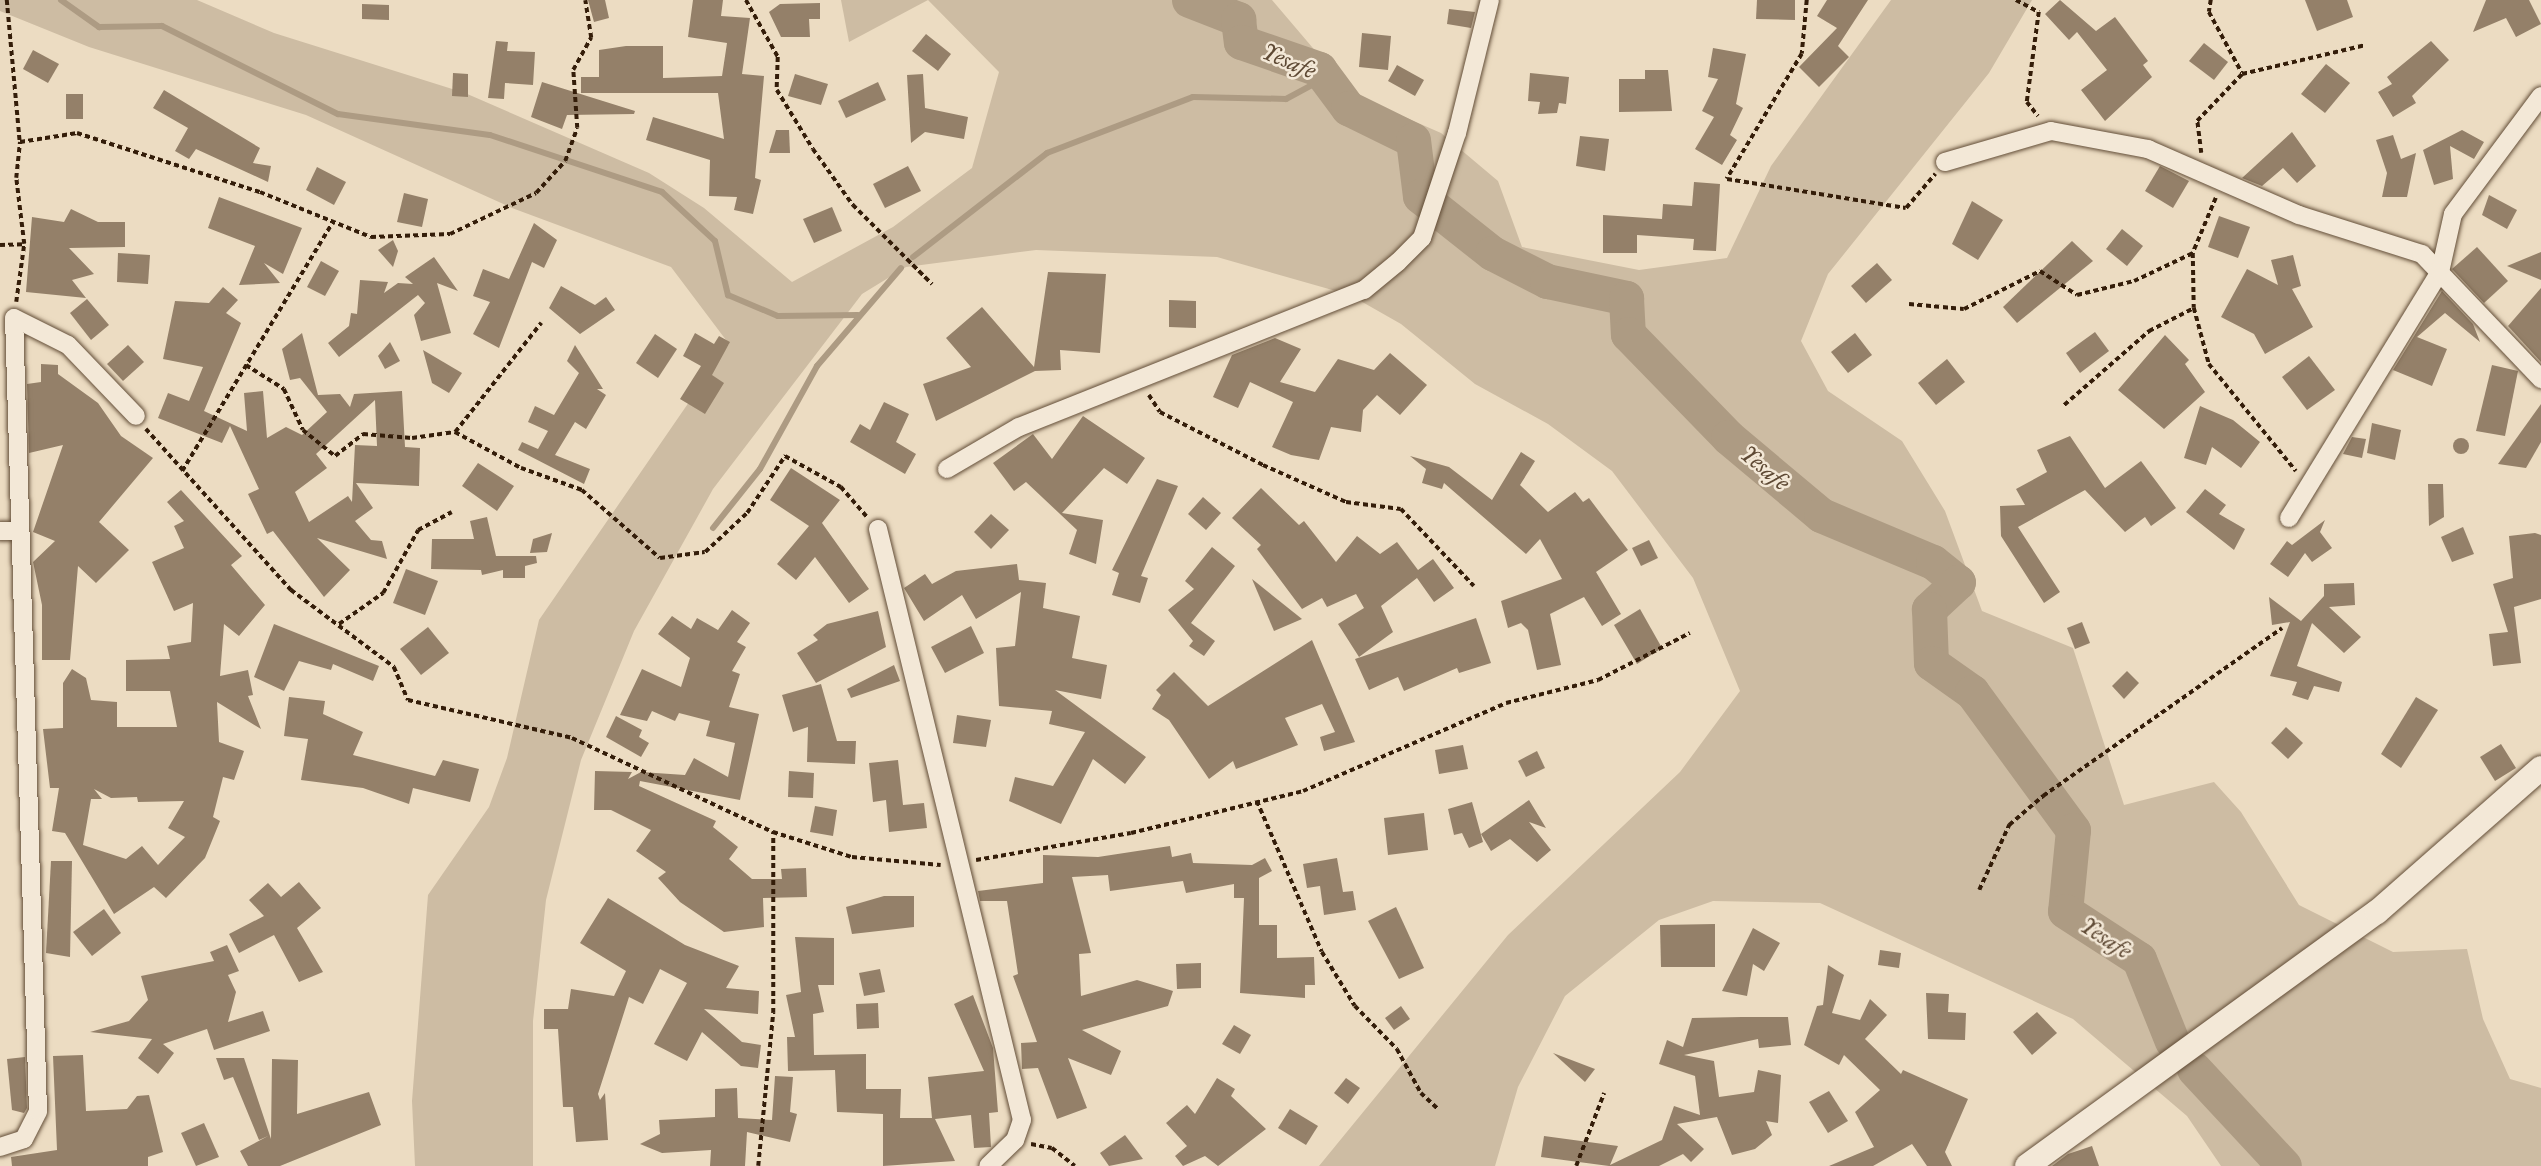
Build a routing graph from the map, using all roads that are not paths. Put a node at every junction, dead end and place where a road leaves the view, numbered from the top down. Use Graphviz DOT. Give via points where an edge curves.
graph roads {
  1 [pos="1490,0"];
  2 [pos="2541,96"];
  3 [pos="1945,162"];
  4 [pos="2440,272"];
  5 [pos="2541,379"];
  6 [pos="136,416"];
  7 [pos="947,469"];
  8 [pos="2289,518"];
  9 [pos="878,529"];
  10 [pos="0,531"];
  11 [pos="20,531"];
  12 [pos="2541,768"];
  13 [pos="0,1146"];
  14 [pos="988,1166"];
  15 [pos="2027,1166"];
  1 -- 7 [label="street" via="1457,133 1422,238 1364,290 1019,427"];
  2 -- 4 [label="street" via="2453,214"];
  3 -- 4 [label="street" via="2051,131 2148,149 2203,176 2422,254"];
  4 -- 5 [label="street"];
  4 -- 8 [label="street"];
  6 -- 11 [label="street" via="68,345 15,318"];
  9 -- 14 [label="street" via="1023,1120 1015,1140"];
  10 -- 11 [label="street"];
  11 -- 13 [label="street" via="38,1111 24,1139"];
  12 -- 15 [label="street" via="2377,912"];
}
